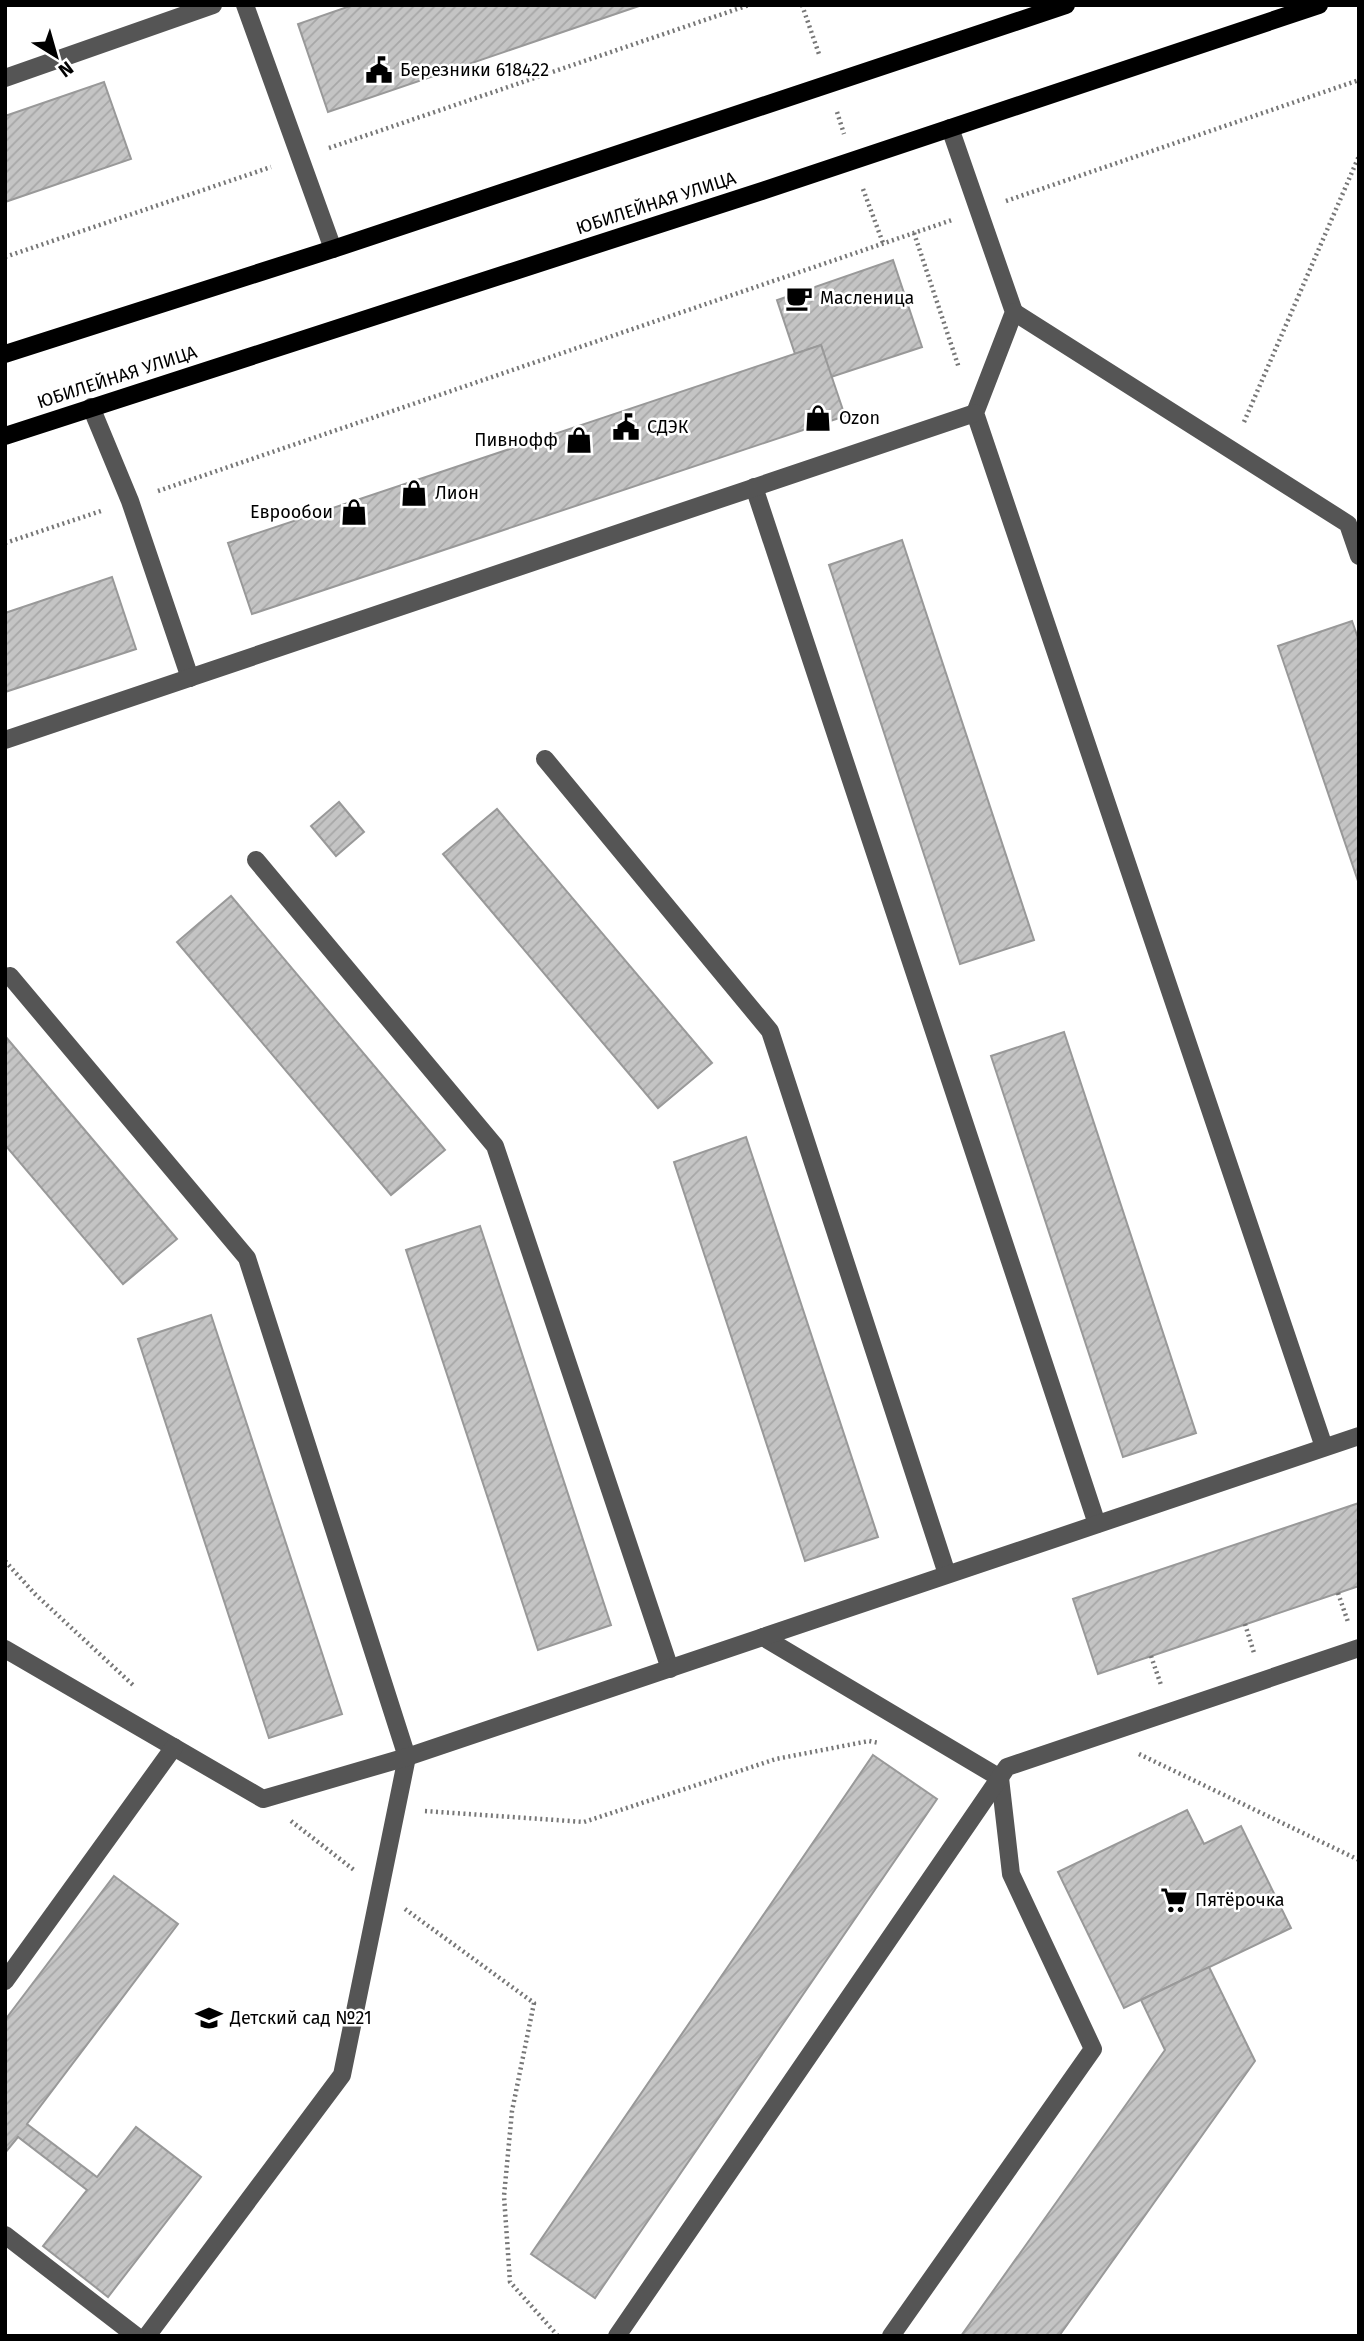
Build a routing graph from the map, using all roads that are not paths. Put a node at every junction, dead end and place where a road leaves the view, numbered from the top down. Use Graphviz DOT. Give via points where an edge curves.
graph roads {
  1 [pos="213,5"];
  2 [pos="245,5"];
  3 [pos="1066,5"];
  4 [pos="1319,5"];
  5 [pos="5,78"];
  6 [pos="950,128"];
  7 [pos="333,249"];
  8 [pos="1014,312"];
  9 [pos="5,354"];
  10 [pos="91,407"];
  11 [pos="975,413"];
  12 [pos="5,436"];
  13 [pos="754,488"];
  14 [pos="1359,556"];
  15 [pos="190,678"];
  16 [pos="5,740"];
  17 [pos="545,759"];
  18 [pos="256,860"];
  19 [pos="10,976"];
  20 [pos="1359,1436"];
  21 [pos="1324,1447"];
  22 [pos="1097,1524"];
  23 [pos="947,1574"];
  24 [pos="763,1637"];
  25 [pos="1359,1648"];
  26 [pos="5,1650"];
  27 [pos="670,1668"];
  28 [pos="174,1747"];
  29 [pos="407,1756"];
  30 [pos="1000,1777"];
  31 [pos="5,1981"];
  32 [pos="5,2235"];
  33 [pos="136,2336"];
  34 [pos="147,2336"];
  35 [pos="617,2336"];
  36 [pos="891,2336"];
  1 -- 5 [label="lane"];
  2 -- 7 [label="lane"];
  3 -- 7 [label="main road"];
  4 -- 6 [label="main road, ЮБИЛЕЙНАЯ УЛИЦА"];
  6 -- 8 [label="lane"];
  6 -- 10 [label="main road, ЮБИЛЕЙНАЯ УЛИЦА"];
  7 -- 9 [label="main road"];
  8 -- 11 [label="lane"];
  8 -- 14 [label="lane" via="1348,524"];
  10 -- 12 [label="main road, ЮБИЛЕЙНАЯ УЛИЦА"];
  10 -- 15 [label="lane" via="130,501"];
  11 -- 13 [label="lane"];
  11 -- 21 [label="lane"];
  13 -- 15 [label="lane"];
  13 -- 22 [label="lane"];
  15 -- 16 [label="lane"];
  17 -- 23 [label="lane" via="770,1031"];
  18 -- 27 [label="lane" via="495,1146"];
  19 -- 29 [label="lane" via="247,1258"];
  20 -- 21 [label="lane"];
  21 -- 22 [label="lane"];
  22 -- 23 [label="lane"];
  23 -- 24 [label="lane"];
  24 -- 27 [label="lane"];
  24 -- 30 [label="lane"];
  25 -- 30 [label="lane" via="1007,1767"];
  26 -- 28 [label="lane"];
  27 -- 29 [label="lane"];
  28 -- 29 [label="lane" via="263,1799"];
  28 -- 31 [label="lane"];
  29 -- 34 [label="lane" via="342,2075"];
  30 -- 35 [label="lane"];
  30 -- 36 [label="lane" via="1011,1874 1093,2049"];
  32 -- 33 [label="lane"];
}
